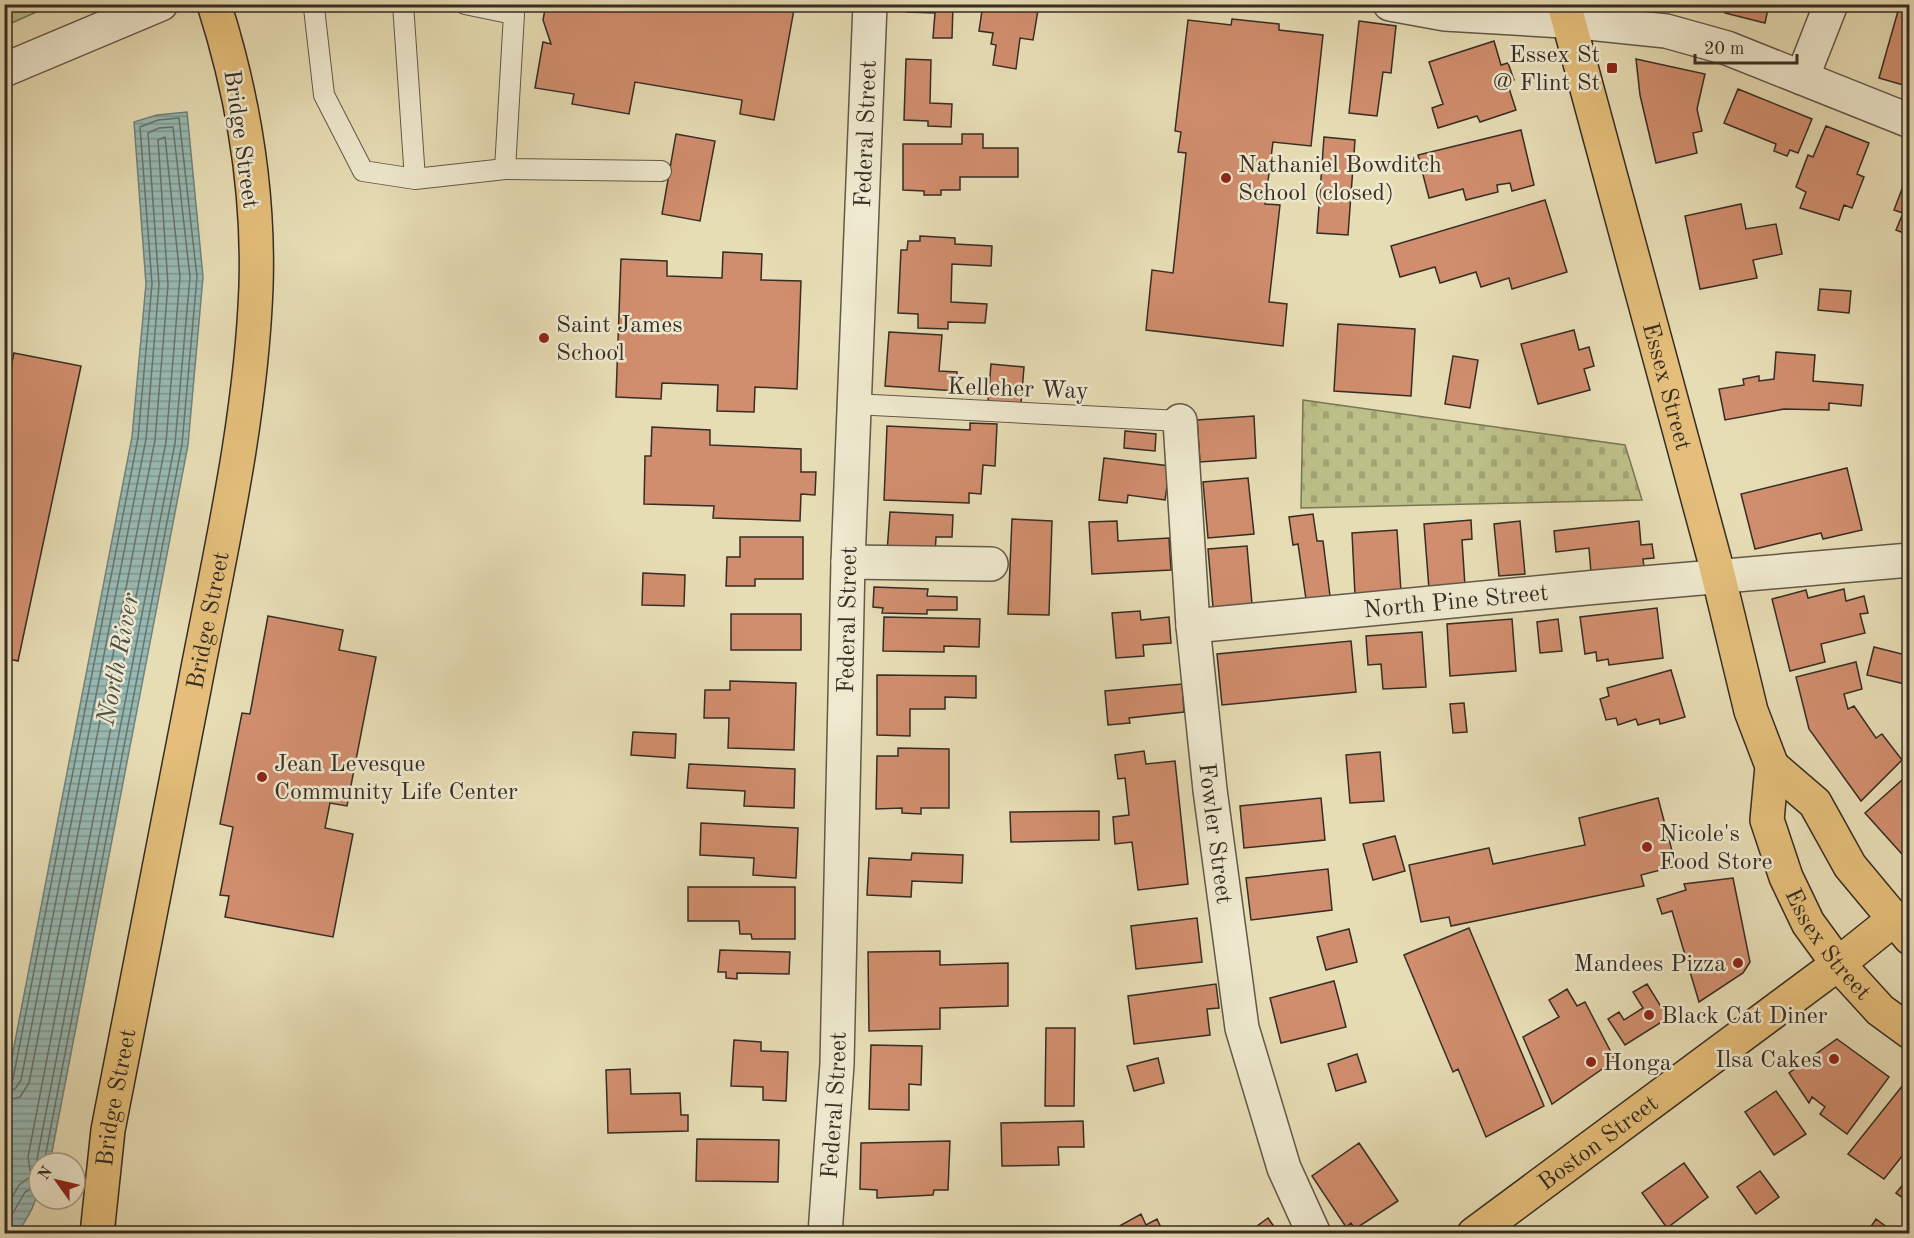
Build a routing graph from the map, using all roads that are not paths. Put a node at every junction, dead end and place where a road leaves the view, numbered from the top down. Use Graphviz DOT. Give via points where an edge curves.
graph roads {
  1 [pos="161,4"];
  2 [pos="214,4"];
  3 [pos="319,4"];
  4 [pos="403,4"];
  5 [pos="465,4"];
  6 [pos="870,4"];
  7 [pos="1390,4"];
  8 [pos="1830,4"];
  9 [pos="1566,13"];
  10 [pos="4,70"];
  11 [pos="1802,78"];
  12 [pos="1910,122"];
  13 [pos="505,169"];
  14 [pos="661,171"];
  15 [pos="415,179"];
  16 [pos="854,404"];
  17 [pos="1180,420"];
  18 [pos="1910,560"];
  19 [pos="849,562"];
  20 [pos="991,564"];
  21 [pos="1719,577"];
  22 [pos="1193,626"];
  23 [pos="1772,766"];
  24 [pos="1901,929"];
  25 [pos="1838,964"];
  26 [pos="1910,1032"];
  27 [pos="1480,1232"];
  28 [pos="98,1233"];
  29 [pos="825,1233"];
  30 [pos="1314,1233"];
  1 -- 10 [label="street"];
  2 -- 28 [label="main road, Bridge Street" via="241,104 250,162 256,285 252,349 233,486 108,1130"];
  3 -- 15 [label="lane" via="314,8 324,95 363,171"];
  4 -- 15 [label="lane"];
  5 -- 13 [label="lane" via="514,14"];
  6 -- 16 [label="street, Federal Street"];
  7 -- 9 [label="street" via="1445,14"];
  8 -- 11 [label="street"];
  9 -- 11 [label="street" via="1666,31 1727,48"];
  9 -- 21 [label="main road, Essex Street"];
  11 -- 12 [label="street"];
  13 -- 14 [label="lane"];
  13 -- 15 [label="lane"];
  16 -- 17 [label="lane, Kelleher Way"];
  16 -- 19 [label="street, Federal Street"];
  17 -- 22 [label="street, Fowler Street"];
  18 -- 21 [label="street, North Pine Street"];
  19 -- 20 [label="street"];
  19 -- 29 [label="street, Federal Street" via="837,1064"];
  21 -- 22 [label="street, North Pine Street"];
  21 -- 23 [label="main road, Essex Street" via="1751,711"];
  22 -- 30 [label="street, Fowler Street" via="1242,1028 1284,1168"];
  23 -- 24 [label="main road, Essex Street" via="1815,803 1850,866"];
  23 -- 25 [label="main road, Essex Street" via="1767,820 1786,877 1808,922"];
  24 -- 25 [label="main road, Boston Street"];
  25 -- 26 [label="main road, Essex Street" via="1881,1010"];
  25 -- 27 [label="main road, Boston Street"];
}
